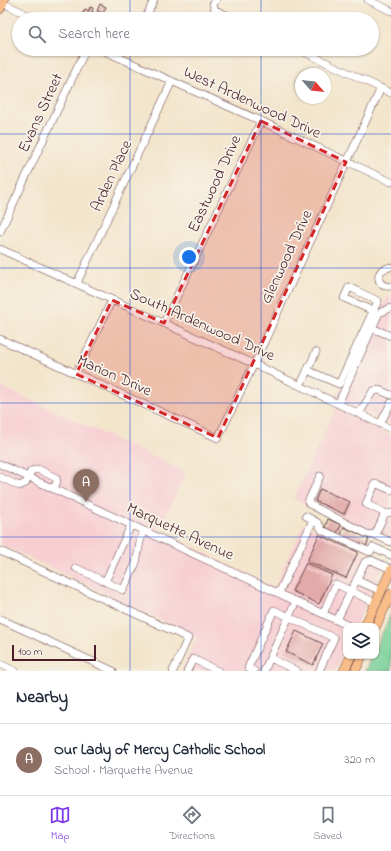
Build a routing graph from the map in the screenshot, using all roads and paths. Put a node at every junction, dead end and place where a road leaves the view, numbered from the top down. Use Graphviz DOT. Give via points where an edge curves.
graph roads {
  1 [pos="154,0"];
  2 [pos="216,0"];
  3 [pos="368,0"];
  4 [pos="2,3"];
  5 [pos="391,10"];
  6 [pos="21,12"];
  7 [pos="148,12"];
  8 [pos="219,12"];
  9 [pos="83,56"];
  10 [pos="116,56"];
  11 [pos="313,56"];
  12 [pos="172,81"];
  13 [pos="381,88"];
  14 [pos="391,93"];
  15 [pos="261,121"];
  16 [pos="346,162"];
  17 [pos="391,182"];
  18 [pos="0,232"];
  19 [pos="0,249"];
  20 [pos="391,267"];
  21 [pos="77,283"];
  22 [pos="391,286"];
  23 [pos="112,300"];
  24 [pos="391,308"];
  25 [pos="373,311"];
  26 [pos="164,324"];
  27 [pos="372,328"];
  28 [pos="391,336"];
  29 [pos="0,339"];
  30 [pos="316,352"];
  31 [pos="254,364"];
  32 [pos="307,370"];
  33 [pos="76,374"];
  34 [pos="300,386"];
  35 [pos="391,395"];
  36 [pos="391,403"];
  37 [pos="338,404"];
  38 [pos="359,414"];
  39 [pos="380,424"];
  40 [pos="391,429"];
  41 [pos="218,438"];
  42 [pos="0,464"];
  43 [pos="320,476"];
  44 [pos="0,477"];
  45 [pos="29,477"];
  46 [pos="53,489"];
  47 [pos="391,490"];
  48 [pos="388,513"];
  49 [pos="132,525"];
  50 [pos="144,531"];
  51 [pos="376,535"];
  52 [pos="391,542"];
  53 [pos="373,546"];
  54 [pos="0,551"];
  55 [pos="391,556"];
  56 [pos="76,568"];
  57 [pos="391,570"];
  58 [pos="356,580"];
  59 [pos="105,582"];
  60 [pos="351,591"];
  61 [pos="381,591"];
  62 [pos="279,593"];
  63 [pos="391,594"];
  64 [pos="296,601"];
  65 [pos="376,603"];
  66 [pos="323,614"];
  67 [pos="289,617"];
  68 [pos="0,619"];
  69 [pos="337,620"];
  70 [pos="343,623"];
  71 [pos="366,623"];
  72 [pos="377,623"];
  73 [pos="270,658"];
  74 [pos="350,659"];
  75 [pos="361,659"];
  76 [pos="0,664"];
  77 [pos="15,671"];
  78 [pos="113,671"];
  79 [pos="173,671"];
  80 [pos="187,671"];
  81 [pos="218,671"];
  82 [pos="254,671"];
  83 [pos="264,671"];
  84 [pos="297,671"];
  85 [pos="319,671"];
  86 [pos="344,671"];
  87 [pos="355,671"];
  1 -- 7 [label="street"];
  2 -- 8 [label="street" via="213,4 215,10"];
  3 -- 5 [label="street"];
  4 -- 6 [label="street"];
  9 -- 18 [label="street, Evans Street"];
  10 -- 12 [label="street, West Ardenwood Drive"];
  11 -- 13 [label="street"];
  12 -- 15 [label="street, West Ardenwood Drive"];
  12 -- 21 [label="street, Arden Place"];
  13 -- 14 [label="street"];
  13 -- 16 [label="street, Glenwood Drive"];
  15 -- 16 [label="street, West Ardenwood Drive"];
  15 -- 26 [label="street, Eastwood Drive"];
  16 -- 17 [label="street, West Ardenwood Drive"];
  16 -- 31 [label="street, Glenwood Drive"];
  19 -- 21 [label="street, South Ardenwood Drive"];
  20 -- 22 [label="street" via="379,272 378,281 387,287"];
  21 -- 23 [label="street, South Ardenwood Drive"];
  23 -- 26 [label="street, South Ardenwood Drive"];
  23 -- 33 [label="street"];
  24 -- 27 [label="street" via="379,313"];
  25 -- 32 [label="street" via="339,384"];
  26 -- 31 [label="street, South Ardenwood Drive"];
  27 -- 28 [label="street"];
  27 -- 37 [label="street"];
  29 -- 33 [label="street, Marion Drive"];
  30 -- 32 [label="street"];
  31 -- 34 [label="street, South Ardenwood Drive"];
  31 -- 41 [label="street, Glenwood Drive"];
  32 -- 34 [label="street"];
  33 -- 41 [label="street, Marion Drive"];
  34 -- 37 [label="street, South Ardenwood Drive"];
  35 -- 38 [label="street" via="373,390"];
  36 -- 39 [label="street"];
  37 -- 38 [label="street, South Ardenwood Drive"];
  38 -- 39 [label="street, South Ardenwood Drive"];
  39 -- 40 [label="street, South Ardenwood Drive"];
  42 -- 45 [label="street, Marquette Avenue"];
  43 -- 51 [label="street" via="309,504 368,534"];
  44 -- 45 [label="street" via="19,486 26,483"];
  45 -- 46 [label="street, Marquette Avenue"];
  45 -- 46 [label="street" via="31,471 38,469 56,478 57,482"];
  46 -- 49 [label="street, Marquette Avenue"];
  47 -- 48 [label="street" via="375,484 366,504"];
  48 -- 51 [label="street"];
  49 -- 50 [label="street, Marquette Avenue"];
  49 -- 59 [label="street"];
  50 -- 59 [label="street" via="136,563 123,590"];
  50 -- 62 [label="street, Marquette Avenue"];
  51 -- 52 [label="street"];
  51 -- 53 [label="street"];
  53 -- 55 [label="street"];
  53 -- 62 [label="street" via="370,552 349,543 322,530 318,523 309,518"];
  54 -- 79 [label="street" via="188,638"];
  56 -- 59 [label="street"];
  57 -- 58 [label="street" via="371,560 365,562"];
  57 -- 61 [label="main road"];
  58 -- 60 [label="street"];
  58 -- 61 [label="street"];
  60 -- 65 [label="street"];
  60 -- 66 [label="street" via="336,584"];
  60 -- 69 [label="street"];
  61 -- 65 [label="main road"];
  62 -- 64 [label="street, Marquette Avenue"];
  63 -- 72 [label="main road"];
  64 -- 66 [label="street, Marquette Avenue"];
  64 -- 67 [label="street"];
  65 -- 71 [label="main road"];
  66 -- 69 [label="street, Marquette Avenue"];
  67 -- 73 [label="street"];
  67 -- 82 [label="street" via="274,610 248,668"];
  67 -- 85 [label="street" via="334,638"];
  68 -- 78 [label="street"];
  69 -- 70 [label="street, Marquette Avenue"];
  73 -- 83 [label="street"];
  73 -- 84 [label="street"];
  74 -- 86 [label="main road"];
  75 -- 87 [label="main road"];
  76 -- 77 [label="street"];
  80 -- 81 [label="street" via="193,659"];
}
